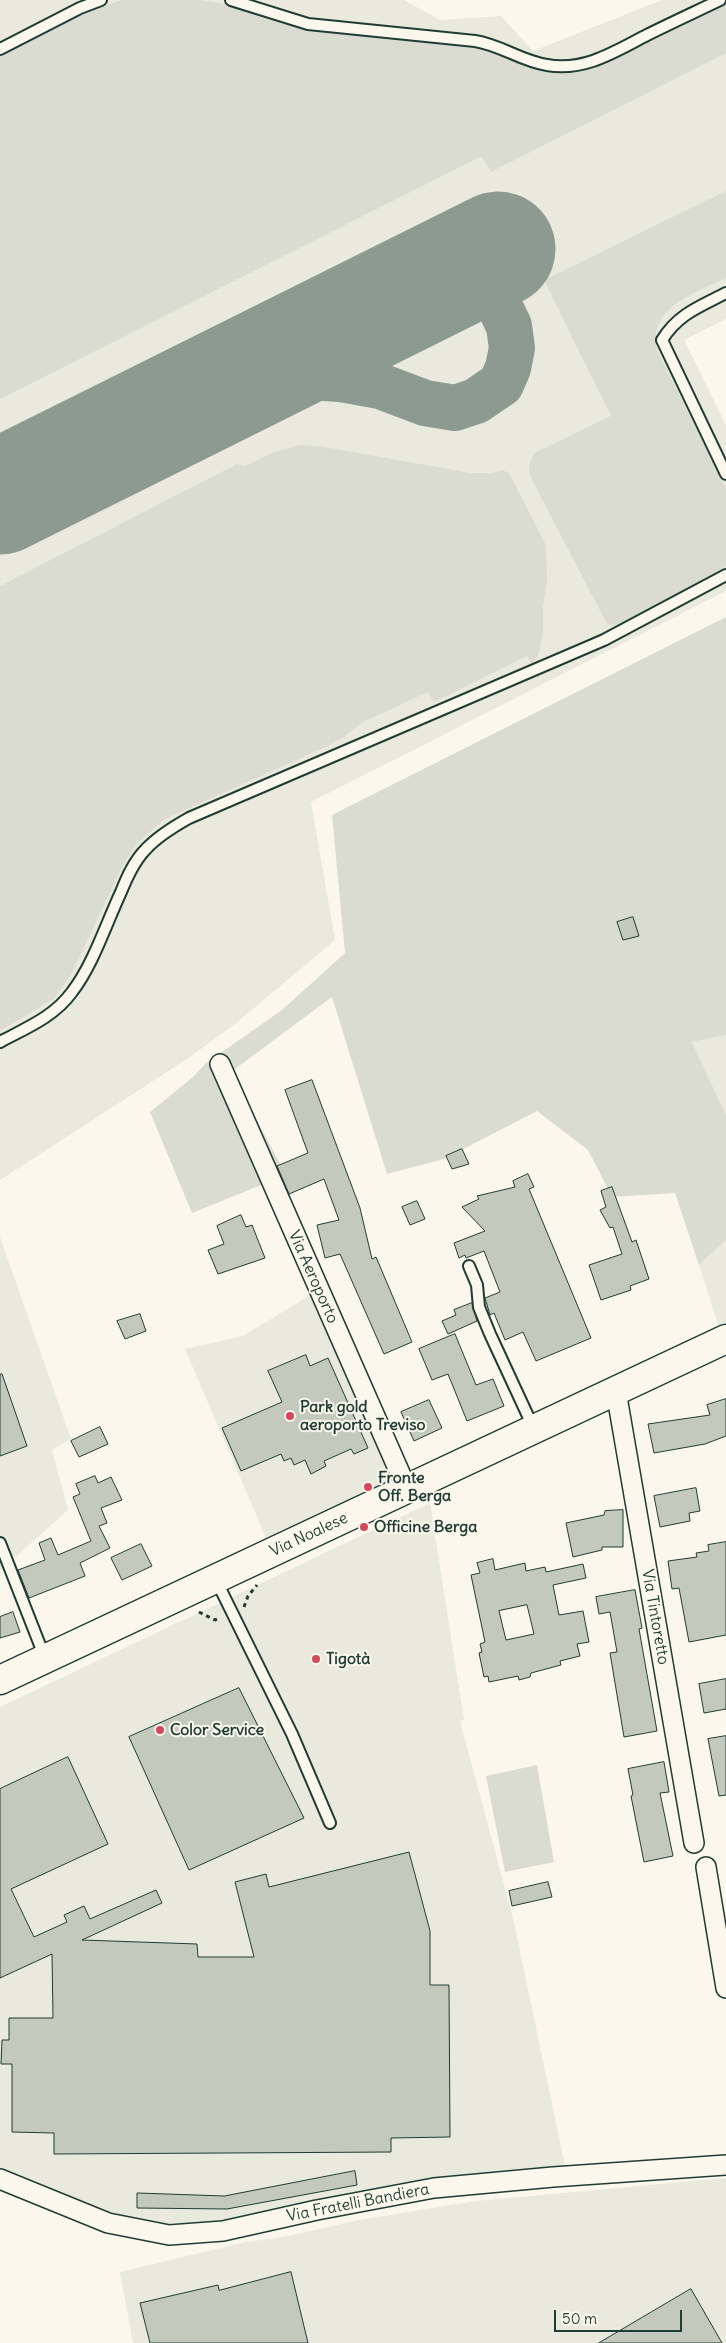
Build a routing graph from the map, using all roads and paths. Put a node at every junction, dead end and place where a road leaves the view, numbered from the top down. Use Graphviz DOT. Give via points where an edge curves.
graph roads {
  1 [pos="101,0"];
  2 [pos="231,0"];
  3 [pos="720,0"];
  4 [pos="0,49"];
  5 [pos="726,293"];
  6 [pos="726,474"];
  7 [pos="726,575"];
  8 [pos="0,1042"];
  9 [pos="220,1064"];
  10 [pos="469,1266"];
  11 [pos="726,1339"];
  12 [pos="616,1391"];
  13 [pos="535,1430"];
  14 [pos="406,1489"];
  15 [pos="0,1543"];
  16 [pos="215,1579"];
  17 [pos="45,1659"];
  18 [pos="0,1680"];
  19 [pos="330,1823"];
  20 [pos="694,1842"];
  21 [pos="706,1867"];
  22 [pos="726,1988"];
  23 [pos="726,2165"];
  24 [pos="0,2179"];
  1 -- 4 [label="lane"];
  2 -- 3 [label="lane" via="308,24 476,40 493,44 531,62 569,66 596,60"];
  5 -- 6 [label="lane" via="682,315 671,324 662,340"];
  7 -- 8 [label="lane" via="604,640 189,818 163,834 144,850 130,871 72,992 43,1019"];
  9 -- 14 [label="street, Via Aeroporto"];
  10 -- 13 [label="lane" via="477,1285 479,1307"];
  11 -- 12 [label="main road, Via Noalese"];
  12 -- 13 [label="main road, Via Noalese"];
  12 -- 20 [label="street, Via Tintoretto"];
  13 -- 14 [label="main road, Via Noalese"];
  14 -- 16 [label="main road, Via Noalese"];
  15 -- 17 [label="lane"];
  16 -- 17 [label="main road, Via Noalese"];
  16 -- 19 [label="lane" via="292,1734"];
  17 -- 18 [label="main road, Via Noalese"];
  21 -- 22 [label="street"];
  23 -- 24 [label="street, Via Fratelli Bandiera" via="434,2188 223,2231 169,2235 108,2223"];
}
